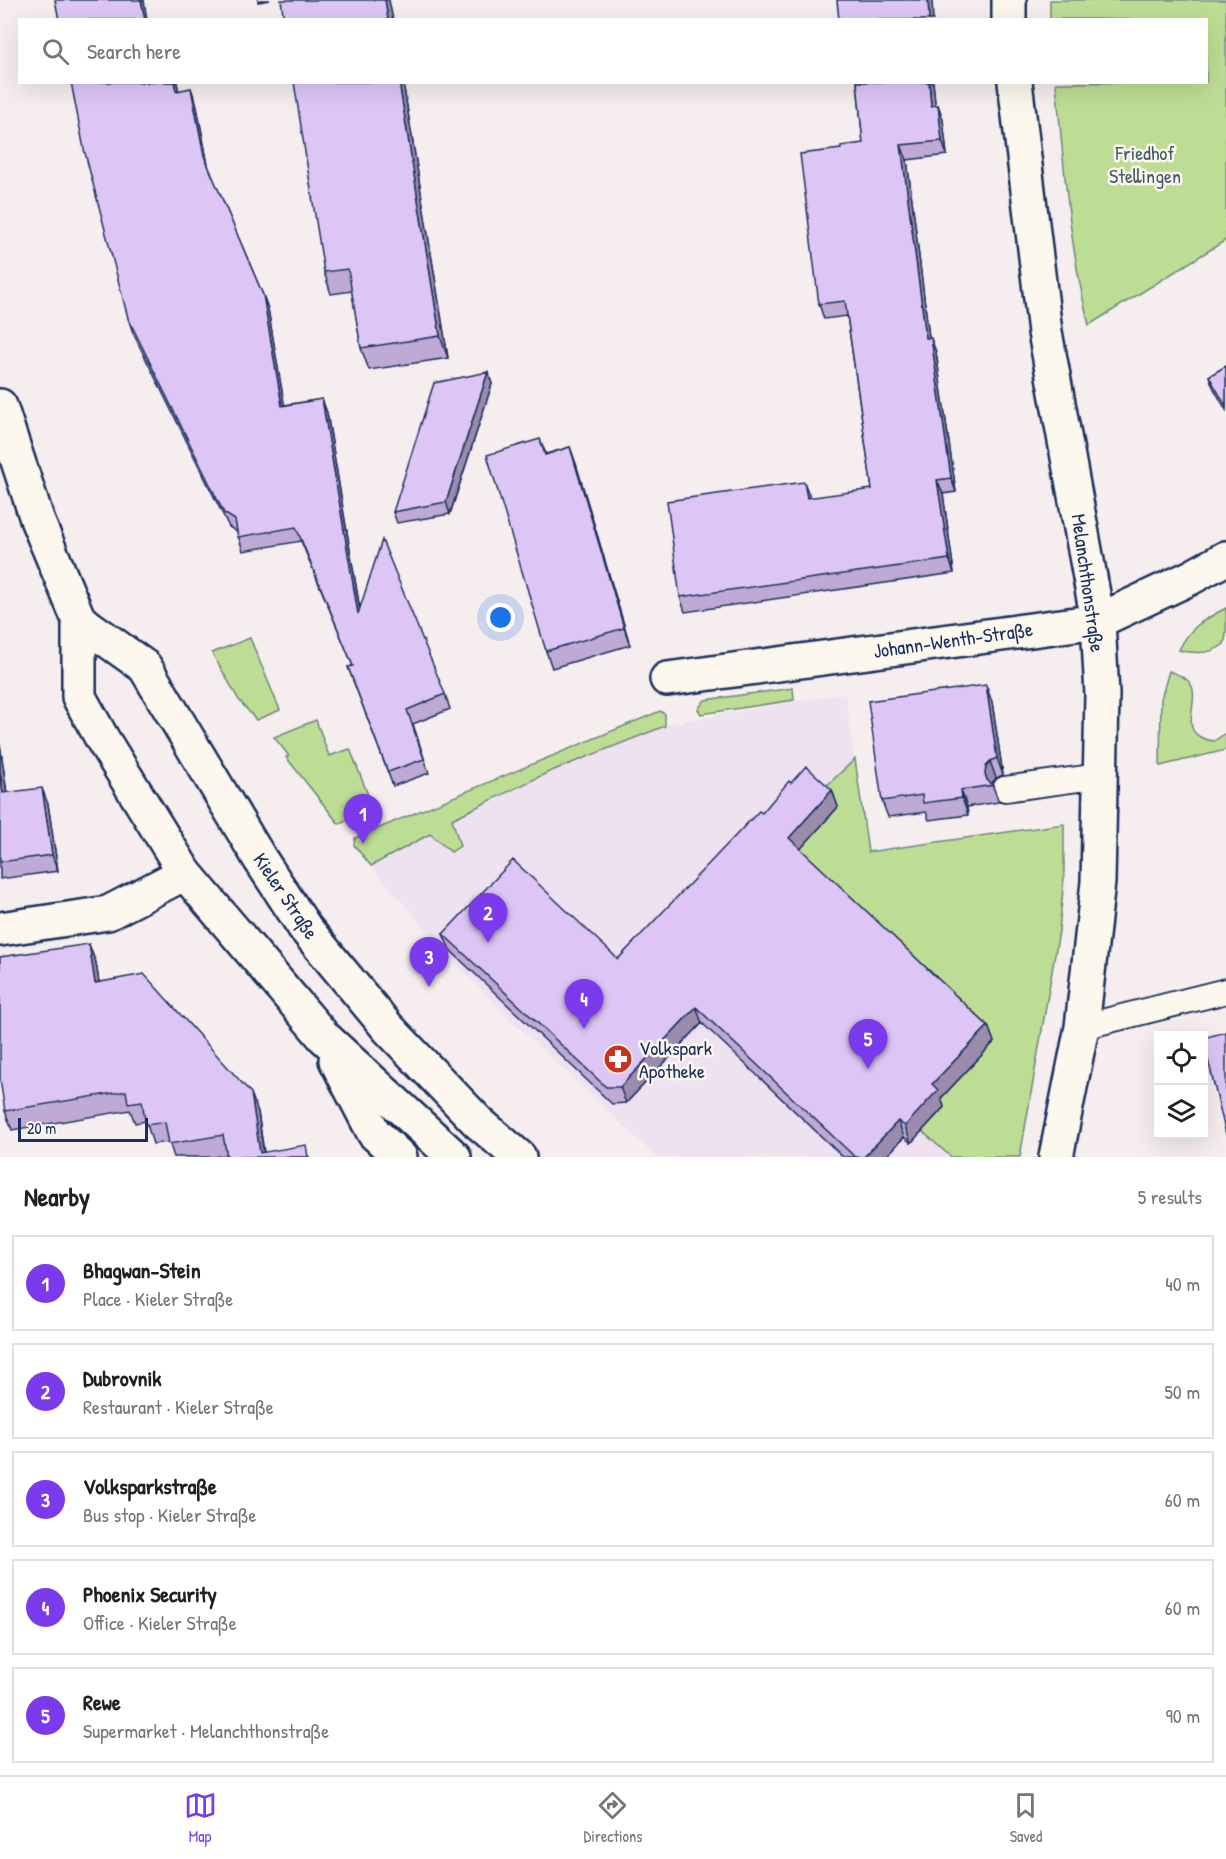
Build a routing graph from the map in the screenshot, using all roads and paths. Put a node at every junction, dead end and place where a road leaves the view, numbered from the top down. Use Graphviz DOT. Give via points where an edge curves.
graph roads {
  1 [pos="1009,0"];
  2 [pos="1009,18"];
  3 [pos="1015,84"];
  4 [pos="0,406"];
  5 [pos="1226,558"];
  6 [pos="79,620"];
  7 [pos="1098,621"];
  8 [pos="667,679"];
  9 [pos="1100,776"];
  10 [pos="1005,789"];
  11 [pos="184,873"];
  12 [pos="0,929"];
  13 [pos="1226,991"];
  14 [pos="1082,1028"];
  15 [pos="324,1037"];
  16 [pos="400,1157"];
  17 [pos="454,1157"];
  18 [pos="519,1157"];
  19 [pos="1056,1157"];
  1 -- 2 [label="street"];
  3 -- 7 [label="street, Melanchthonstraße" via="1045,332"];
  4 -- 6 [label="street" via="39,522"];
  5 -- 7 [label="street, Johann-Wenth-Straße"];
  6 -- 11 [label="street" via="79,698"];
  6 -- 18 [label="street, Kieler Straße" via="145,667 304,928 388,1028 478,1122"];
  7 -- 8 [label="street, Johann-Wenth-Straße"];
  7 -- 9 [label="street, Melanchthonstraße" via="1102,695"];
  9 -- 10 [label="lane"];
  9 -- 14 [label="street, Melanchthonstraße" via="1098,882"];
  11 -- 12 [label="street" via="108,913"];
  11 -- 15 [label="street"];
  13 -- 14 [label="lane"];
  14 -- 19 [label="street, Melanchthonstraße"];
  15 -- 16 [label="street" via="374,1132"];
  15 -- 17 [label="street"];
}
